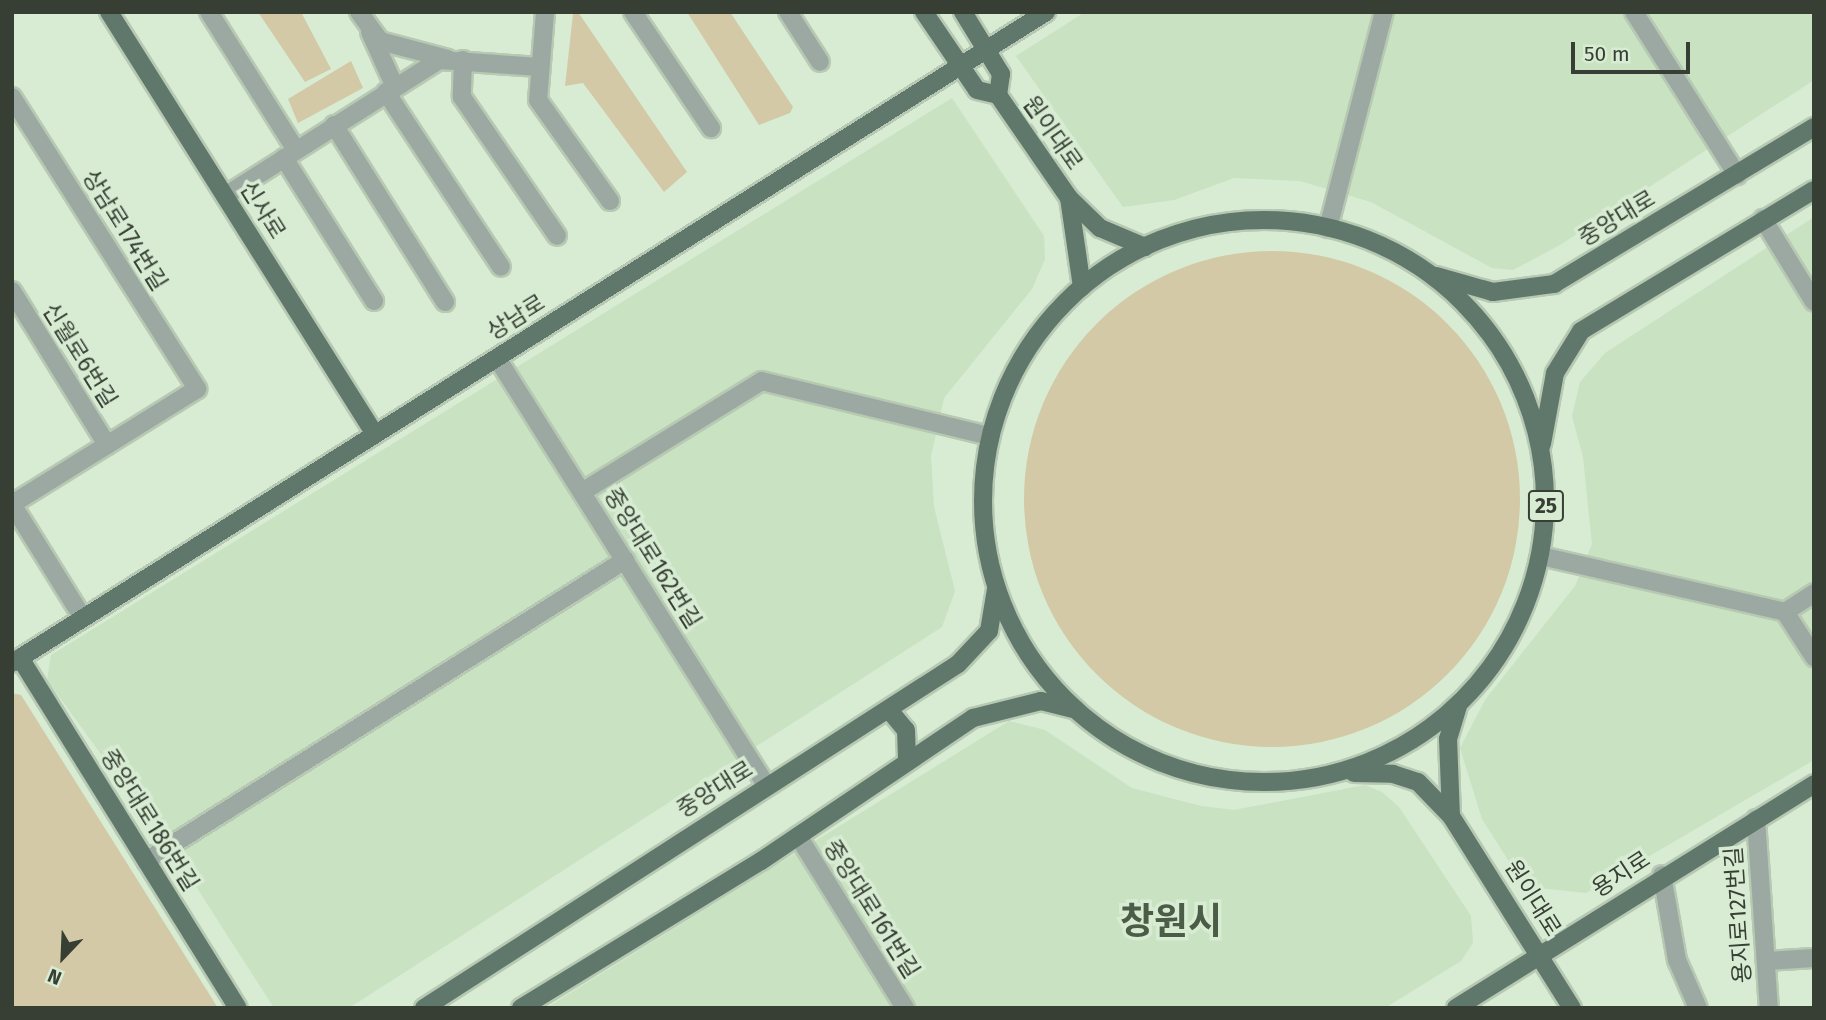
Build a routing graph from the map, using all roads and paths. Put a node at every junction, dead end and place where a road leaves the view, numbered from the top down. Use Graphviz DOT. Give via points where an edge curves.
graph roads {
  1 [pos="109,12"];
  2 [pos="209,12"];
  3 [pos="359,12"];
  4 [pos="545,12"];
  5 [pos="633,12"];
  6 [pos="788,12"];
  7 [pos="924,12"];
  8 [pos="963,12"];
  9 [pos="1046,12"];
  10 [pos="1384,12"];
  11 [pos="1634,12"];
  12 [pos="370,32"];
  13 [pos="986,50"];
  14 [pos="456,60"];
  15 [pos="820,62"];
  16 [pos="538,67"];
  17 [pos="959,67"];
  18 [pos="391,89"];
  19 [pos="998,95"];
  20 [pos="12,97"];
  21 [pos="28,123"];
  22 [pos="334,125"];
  23 [pos="1814,127"];
  24 [pos="711,128"];
  25 [pos="12,133"];
  26 [pos="290,154"];
  27 [pos="1737,175"];
  28 [pos="1814,190"];
  29 [pos="225,196"];
  30 [pos="1069,198"];
  31 [pos="610,201"];
  32 [pos="1763,219"];
  33 [pos="1328,228"];
  34 [pos="557,236"];
  35 [pos="1145,247"];
  36 [pos="501,267"];
  37 [pos="1430,274"];
  38 [pos="1082,287"];
  39 [pos="12,291"];
  40 [pos="374,301"];
  41 [pos="446,302"];
  42 [pos="1814,302"];
  43 [pos="497,358"];
  44 [pos="197,389"];
  45 [pos="375,434"];
  46 [pos="990,436"];
  47 [pos="107,445"];
  48 [pos="1541,450"];
  49 [pos="582,492"];
  50 [pos="12,504"];
  51 [pos="1541,556"];
  52 [pos="625,560"];
  53 [pos="996,586"];
  54 [pos="1814,593"];
  55 [pos="1785,612"];
  56 [pos="83,618"];
  57 [pos="1814,657"];
  58 [pos="16,660"];
  59 [pos="1458,706"];
  60 [pos="888,710"];
  61 [pos="1077,710"];
  62 [pos="907,760"];
  63 [pos="1312,778"];
  64 [pos="1814,784"];
  65 [pos="766,785"];
  66 [pos="1451,816"];
  67 [pos="1756,819"];
  68 [pos="798,836"];
  69 [pos="146,861"];
  70 [pos="1662,875"];
  71 [pos="1540,955"];
  72 [pos="1814,958"];
  73 [pos="1766,961"];
  74 [pos="238,1008"];
  75 [pos="424,1008"];
  76 [pos="521,1008"];
  77 [pos="905,1008"];
  78 [pos="1456,1008"];
  79 [pos="1572,1008"];
  80 [pos="1698,1008"];
  81 [pos="1769,1008"];
  1 -- 29 [label="main road, 신사로"];
  2 -- 26 [label="street"];
  3 -- 12 [label="street"];
  4 -- 16 [label="street"];
  5 -- 24 [label="street"];
  6 -- 15 [label="street"];
  7 -- 17 [label="main road, 원이대로"];
  8 -- 13 [label="main road, 원이대로"];
  9 -- 13 [label="main road, 상남로"];
  10 -- 33 [label="street"];
  11 -- 27 [label="street"];
  12 -- 14 [label="street" via="388,45"];
  12 -- 18 [label="street"];
  13 -- 17 [label="main road, 상남로"];
  13 -- 19 [label="main road, 원이대로" via="1001,74"];
  14 -- 16 [label="street"];
  14 -- 18 [label="street"];
  14 -- 34 [label="street" via="463,97"];
  16 -- 31 [label="street" via="538,100"];
  17 -- 19 [label="main road, 원이대로" via="977,89"];
  17 -- 43 [label="main road, 상남로"];
  18 -- 22 [label="street"];
  18 -- 36 [label="street"];
  19 -- 30 [label="main road, 원이대로"];
  20 -- 21 [label="street, 상남로174번길"];
  21 -- 25 [label="street"];
  21 -- 44 [label="street, 상남로174번길"];
  22 -- 26 [label="street"];
  22 -- 41 [label="street"];
  23 -- 27 [label="main road, 중앙대로"];
  26 -- 29 [label="street"];
  26 -- 40 [label="street"];
  27 -- 37 [label="main road, 중앙대로" via="1554,284 1493,292"];
  28 -- 32 [label="main road"];
  29 -- 45 [label="main road, 신사로"];
  30 -- 35 [label="main road, 원이대로" via="1100,228"];
  30 -- 38 [label="main road, 원이대로"];
  32 -- 42 [label="street"];
  32 -- 48 [label="main road" via="1581,331 1555,373"];
  33 -- 35 [label="main road, 25" via="1235,222"];
  33 -- 37 [label="main road, 25" via="1381,246"];
  35 -- 38 [label="main road, 25"];
  37 -- 48 [label="main road, 25" via="1477,317 1502,352 1527,399"];
  38 -- 46 [label="main road, 25" via="1024,354"];
  39 -- 47 [label="street, 신월로6번길"];
  43 -- 45 [label="main road, 상남로"];
  43 -- 49 [label="street, 중앙대로162번길"];
  44 -- 47 [label="street, 신월로6번길"];
  45 -- 56 [label="main road, 상남로"];
  46 -- 49 [label="street" via="762,381"];
  46 -- 53 [label="main road, 25" via="983,512"];
  47 -- 50 [label="street, 신월로6번길"];
  48 -- 51 [label="main road, 25" via="1546,503"];
  49 -- 52 [label="street, 중앙대로162번길"];
  50 -- 56 [label="street"];
  51 -- 55 [label="street"];
  51 -- 59 [label="main road, 25" via="1511,637"];
  52 -- 65 [label="street, 중앙대로162번길"];
  52 -- 69 [label="street"];
  53 -- 60 [label="main road, 중앙대로" via="989,631 958,664"];
  53 -- 61 [label="main road, 25" via="1028,653"];
  54 -- 55 [label="street"];
  55 -- 57 [label="street"];
  56 -- 58 [label="main road, 상남로"];
  58 -- 69 [label="main road, 중앙대로186번길"];
  59 -- 63 [label="main road, 25" via="1390,753"];
  59 -- 66 [label="main road" via="1448,740"];
  60 -- 62 [label="main road" via="906,730"];
  60 -- 65 [label="main road, 중앙대로"];
  61 -- 62 [label="main road" via="1041,701 973,718"];
  61 -- 63 [label="main road, 25" via="1129,747 1187,771 1249,781"];
  62 -- 68 [label="main road"];
  63 -- 66 [label="main road, 원이대로" via="1392,774 1418,782"];
  64 -- 67 [label="main road, 용지로"];
  65 -- 75 [label="main road, 중앙대로"];
  66 -- 71 [label="main road, 원이대로"];
  67 -- 70 [label="main road, 용지로"];
  67 -- 73 [label="street, 용지로127번길"];
  68 -- 76 [label="main road"];
  68 -- 77 [label="street, 중앙대로161번길"];
  69 -- 74 [label="main road, 중앙대로186번길"];
  70 -- 71 [label="main road, 용지로"];
  70 -- 80 [label="street" via="1677,960"];
  71 -- 78 [label="main road, 용지로"];
  71 -- 79 [label="main road, 원이대로"];
  72 -- 73 [label="street"];
  73 -- 81 [label="street, 용지로127번길"];
}
